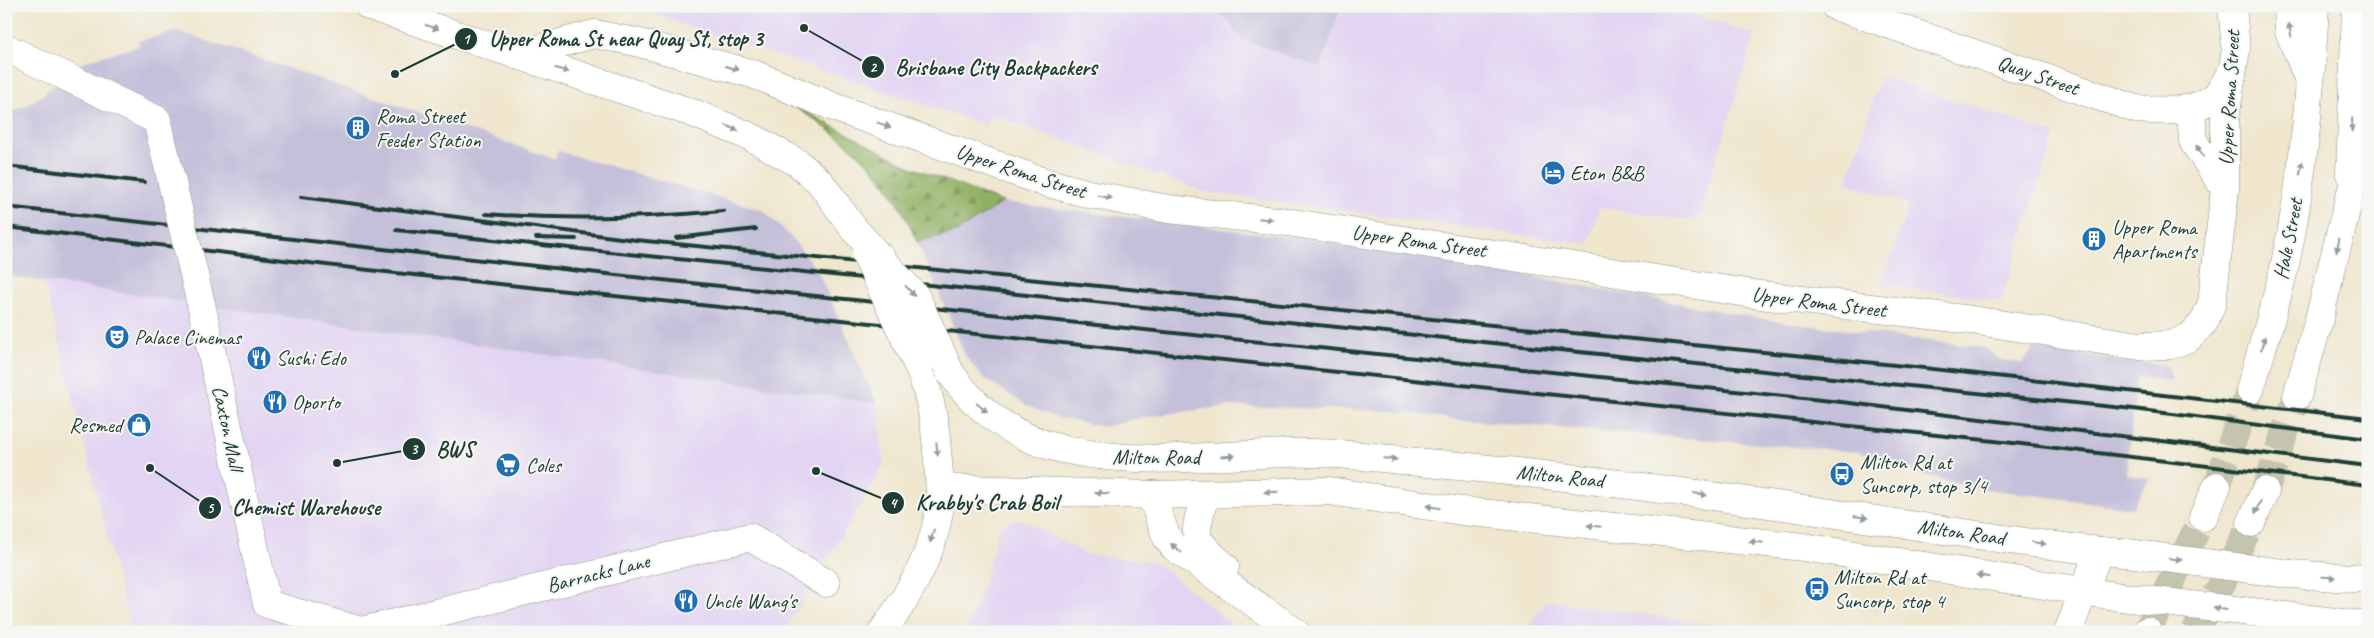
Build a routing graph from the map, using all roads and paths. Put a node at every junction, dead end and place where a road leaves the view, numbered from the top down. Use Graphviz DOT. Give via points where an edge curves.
graph roads {
  1 [pos="369,6"];
  2 [pos="1835,6"];
  3 [pos="2232,6"];
  4 [pos="2288,6"];
  5 [pos="2315,6"];
  6 [pos="2356,6"];
  7 [pos="6,48"];
  8 [pos="516,55"];
  9 [pos="2231,73"];
  10 [pos="2310,84"];
  11 [pos="2191,108"];
  12 [pos="2368,146"];
  13 [pos="2225,189"];
  14 [pos="2348,198"];
  15 [pos="854,229"];
  16 [pos="2250,390"];
  17 [pos="2297,396"];
  18 [pos="2217,486"];
  19 [pos="940,488"];
  20 [pos="2265,491"];
  21 [pos="1151,495"];
  22 [pos="1205,495"];
  23 [pos="2203,517"];
  24 [pos="2251,523"];
  25 [pos="2099,551"];
  26 [pos="2368,579"];
  27 [pos="826,583"];
  28 [pos="2083,592"];
  29 [pos="2368,626"];
  30 [pos="1292,629"];
  31 [pos="361,631"];
  32 [pos="882,632"];
  33 [pos="2068,632"];
  1 -- 8 [label="main road, one-way"];
  2 -- 11 [label="main road, Quay Street" via="2136,109 2164,112"];
  3 -- 9 [label="main road, Upper Roma Street" via="2236,49"];
  10 -- 4 [label="main road, one-way" via="2289,31"];
  5 -- 10 [label="main road, Hale Street"];
  6 -- 14 [label="main road, one-way"];
  7 -- 31 [label="main road, Caxton Mall, bridge" via="157,120 267,604"];
  8 -- 13 [label="main road, Upper Roma Street, one-way" via="594,34 645,44 753,74 839,109 1041,181 1168,209 1287,222 1760,295 1972,320 2140,346 2171,345 2190,337 2204,322 2212,303"];
  8 -- 15 [label="main road, one-way" via="693,113 775,149 820,182"];
  9 -- 11 [label="main road, Quay Street" via="2214,98"];
  9 -- 13 [label="main road, Upper Roma Street" via="2225,118"];
  16 -- 10 [label="main road, Hale Street, one-way" via="2283,273 2304,147"];
  13 -- 11 [label="main road, Upper Roma Street, one-way" via="2193,141"];
  12 -- 14 [label="main road"];
  14 -- 17 [label="main road, one-way"];
  15 -- 19 [label="main road, one-way, bridge" via="919,368 932,413"];
  15 -- 25 [label="main road, Milton Road, one-way, bridge" via="916,297 950,372 979,406 1010,430 1043,444 1103,457 1138,460 1289,453 1556,475"];
  18 -- 23 [label="main road"];
  21 -- 19 [label="main road, Milton Road, one-way"];
  19 -- 32 [label="main road, one-way" via="939,512 927,554 917,577"];
  20 -- 24 [label="main road, one-way"];
  21 -- 22 [label="main road, Milton Road"];
  30 -- 21 [label="main road, one-way" via="1174,547 1167,538"];
  28 -- 22 [label="main road, Milton Road, one-way" via="1804,547 1462,512 1336,492 1270,491"];
  22 -- 30 [label="main road" via="1196,532 1198,540"];
  25 -- 26 [label="main road, Milton Road, one-way, bridge" via="2290,574"];
  25 -- 28 [label="main road"];
  27 -- 31 [label="main road, Barracks Lane" via="750,537"];
  29 -- 28 [label="main road, Milton Road, one-way, bridge"];
  28 -- 33 [label="main road"];
}
